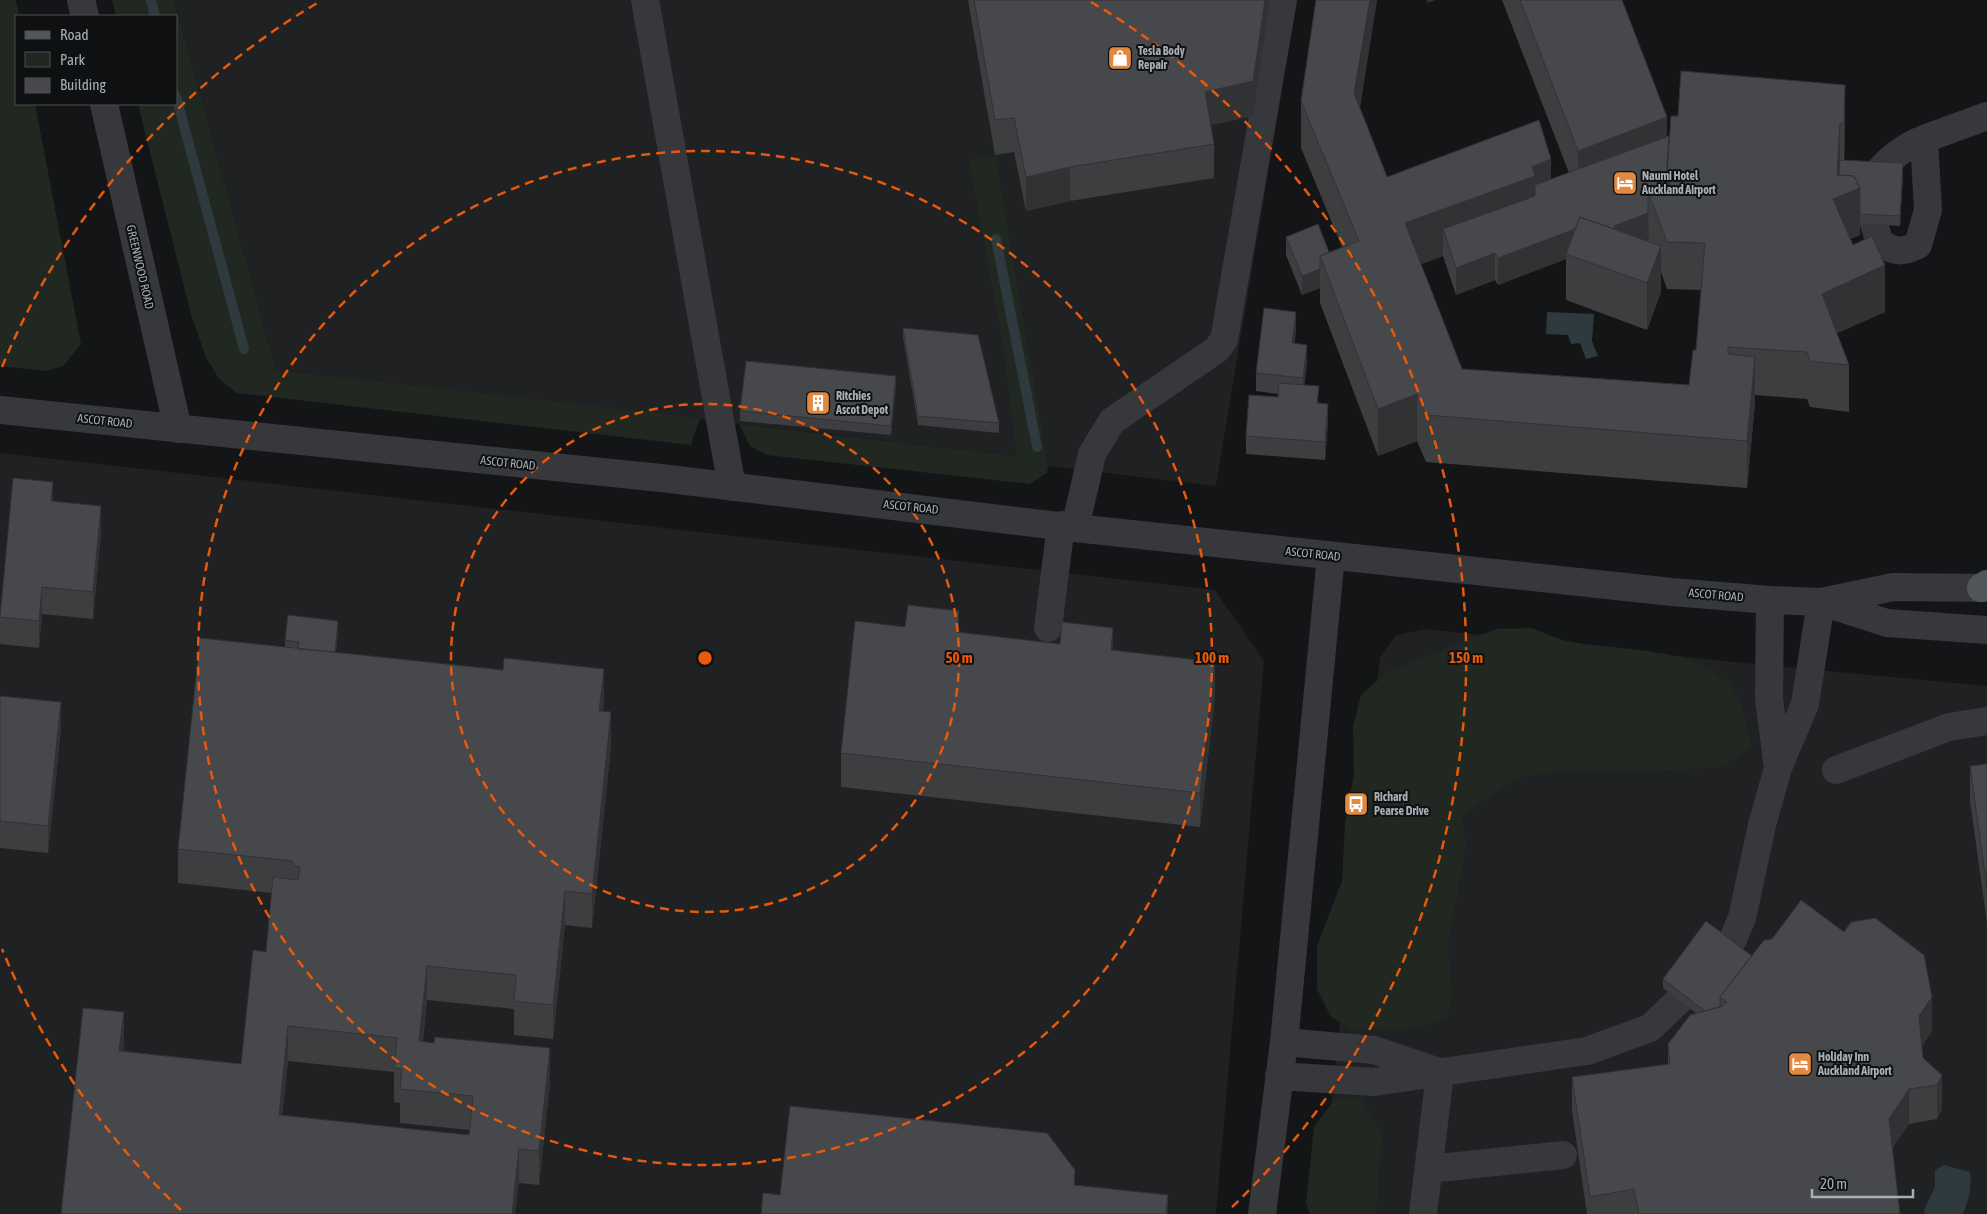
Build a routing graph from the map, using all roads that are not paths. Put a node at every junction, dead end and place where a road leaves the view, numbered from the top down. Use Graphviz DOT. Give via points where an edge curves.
graph roads {
  1 [pos="81,0"];
  2 [pos="645,0"];
  3 [pos="1283,0"];
  4 [pos="84,15"];
  5 [pos="104,105"];
  6 [pos="1987,116"];
  7 [pos="1924,139"];
  8 [pos="1879,172"];
  9 [pos="1874,224"];
  10 [pos="0,410"];
  11 [pos="178,429"];
  12 [pos="732,487"];
  13 [pos="1068,527"];
  14 [pos="1331,556"];
  15 [pos="1985,587"];
  16 [pos="1770,600"];
  17 [pos="1821,602"];
  18 [pos="1048,628"];
  19 [pos="1987,630"];
  20 [pos="1987,721"];
  21 [pos="1778,768"];
  22 [pos="1836,770"];
  23 [pos="1284,1042"];
  24 [pos="1440,1073"];
  25 [pos="1279,1076"];
  26 [pos="1563,1155"];
  27 [pos="1428,1169"];
  28 [pos="1262,1214"];
  29 [pos="1423,1214"];
  1 -- 4 [label="street"];
  2 -- 12 [label="street"];
  3 -- 13 [label="street" via="1224,340 1216,350 1112,421 1092,454"];
  5 -- 11 [label="street, GREENWOOD ROAD"];
  6 -- 7 [label="street"];
  7 -- 8 [label="street" via="1889,159"];
  7 -- 9 [label="street" via="1928,210 1918,245 1905,252 1892,250 1880,243"];
  10 -- 11 [label="street, ASCOT ROAD"];
  11 -- 12 [label="street, ASCOT ROAD"];
  12 -- 13 [label="street, ASCOT ROAD"];
  13 -- 14 [label="street, ASCOT ROAD"];
  13 -- 18 [label="street"];
  14 -- 16 [label="street, ASCOT ROAD"];
  14 -- 23 [label="street"];
  15 -- 17 [label="street, ASCOT ROAD" via="1893,587"];
  16 -- 17 [label="street, ASCOT ROAD"];
  16 -- 21 [label="street" via="1769,699"];
  17 -- 19 [label="street, ASCOT ROAD" via="1887,623"];
  17 -- 21 [label="street" via="1805,704"];
  20 -- 22 [label="street" via="1949,727"];
  21 -- 24 [label="street" via="1742,918 1733,939 1713,968 1650,1028 1587,1051"];
  23 -- 24 [label="street" via="1374,1050"];
  23 -- 25 [label="street"];
  24 -- 25 [label="street" via="1374,1082"];
  24 -- 27 [label="street"];
  25 -- 28 [label="street"];
  26 -- 27 [label="street"];
  27 -- 29 [label="street"];
}
